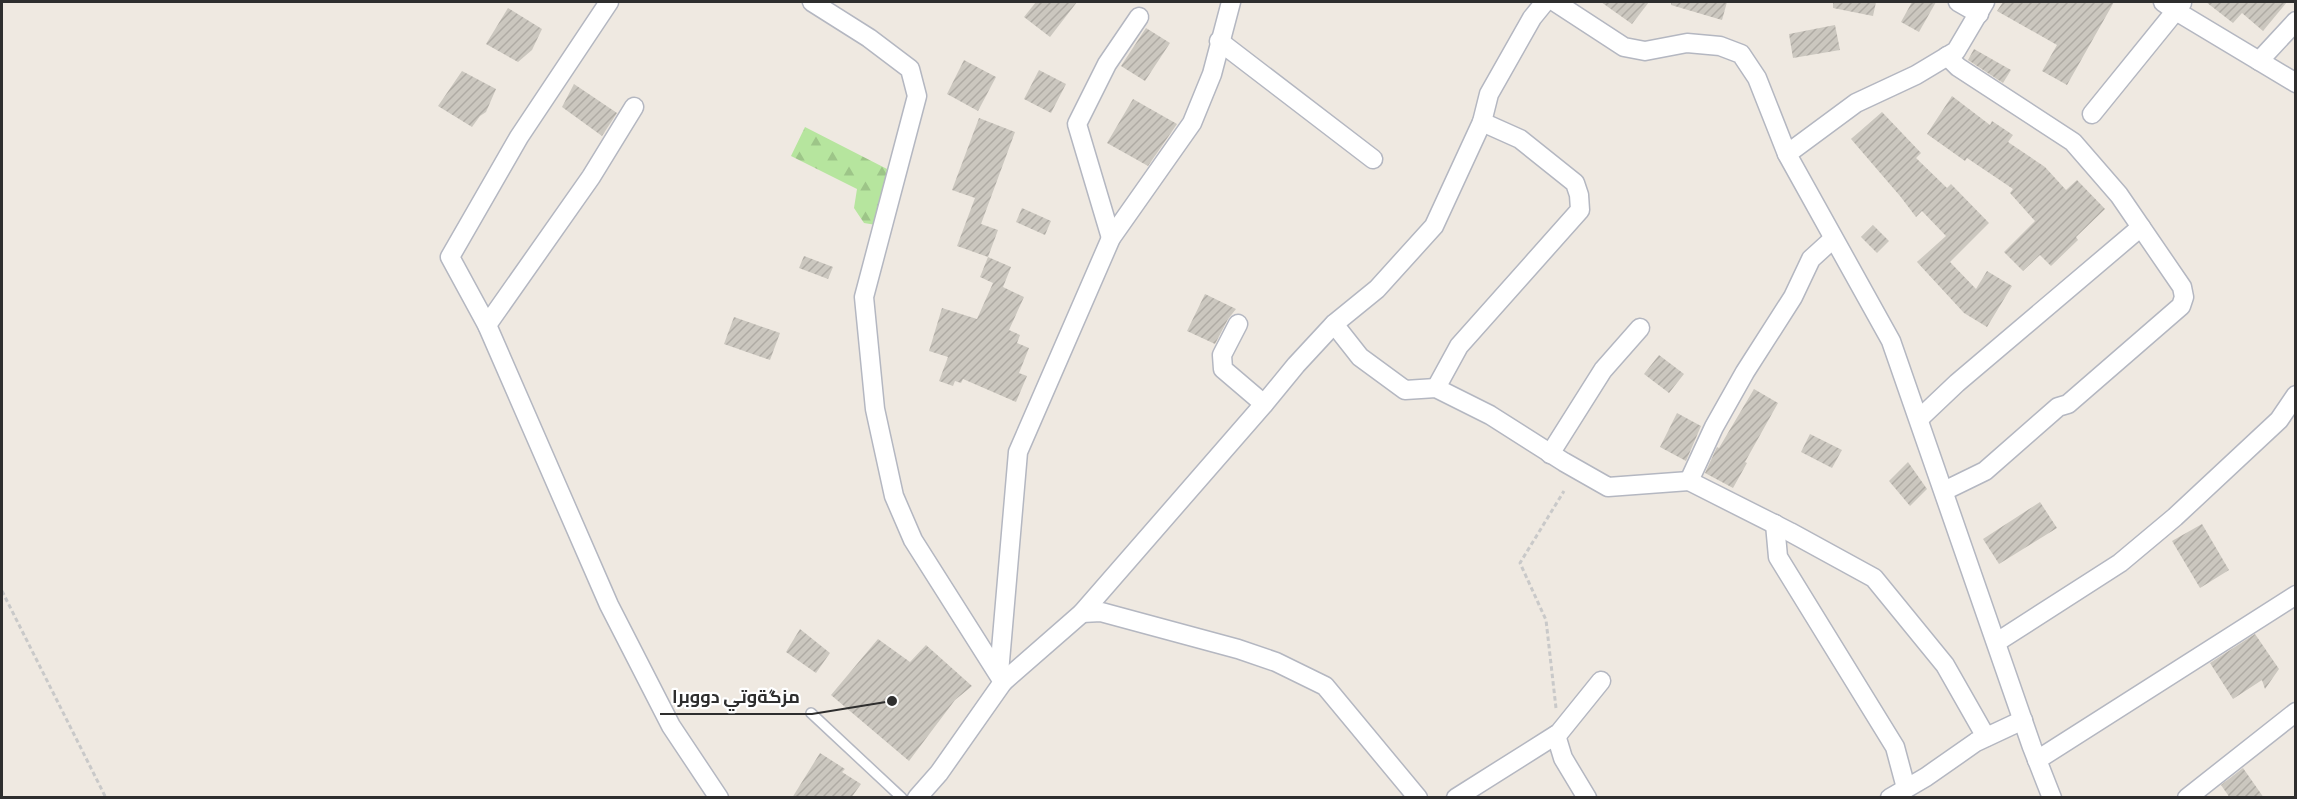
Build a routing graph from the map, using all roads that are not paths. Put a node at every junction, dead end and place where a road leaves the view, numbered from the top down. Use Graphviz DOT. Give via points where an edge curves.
graph roads {
  1 [pos="609,2"];
  2 [pos="812,2"];
  3 [pos="1231,2"];
  4 [pos="1545,2"];
  5 [pos="1556,2"];
  6 [pos="1958,2"];
  7 [pos="2174,5"];
  8 [pos="1982,8"];
  9 [pos="1139,17"];
  10 [pos="2295,21"];
  11 [pos="1219,41"];
  12 [pos="1947,56"];
  13 [pos="2259,61"];
  14 [pos="2295,83"];
  15 [pos="634,107"];
  16 [pos="2092,114"];
  17 [pos="1482,122"];
  18 [pos="1787,154"];
  19 [pos="1373,159"];
  20 [pos="2141,228"];
  21 [pos="1111,238"];
  22 [pos="1833,239"];
  23 [pos="1238,324"];
  24 [pos="1334,324"];
  25 [pos="487,325"];
  26 [pos="1640,328"];
  27 [pos="1436,388"];
  28 [pos="2295,395"];
  29 [pos="1264,404"];
  30 [pos="1919,418"];
  31 [pos="1550,453"];
  32 [pos="1689,480"];
  33 [pos="1944,491"];
  34 [pos="1775,524"];
  35 [pos="2295,595"];
  36 [pos="1082,613"];
  37 [pos="1997,642"];
  38 [pos="1001,677"];
  39 [pos="1601,681"];
  40 [pos="2295,712"];
  41 [pos="811,713"];
  42 [pos="2023,720"];
  43 [pos="1558,734"];
  44 [pos="1986,737"];
  45 [pos="2037,760"];
  46 [pos="1906,788"];
  47 [pos="923,796"];
  48 [pos="719,798"];
  49 [pos="902,798"];
  50 [pos="1418,798"];
  51 [pos="1456,798"];
  52 [pos="1587,798"];
  53 [pos="1890,798"];
  54 [pos="2052,798"];
  55 [pos="2187,798"];
  1 -- 25 [label="street" via="519,136 450,257"];
  2 -- 38 [label="street" via="910,69 917,96 864,297 875,410 894,496 913,540"];
  3 -- 11 [label="street"];
  4 -- 17 [label="street" via="1489,94"];
  5 -- 18 [label="street" via="1624,47 1646,51 1687,43 1720,46 1741,54 1757,78"];
  6 -- 8 [label="street"];
  7 -- 13 [label="street"];
  7 -- 16 [label="street"];
  8 -- 12 [label="street" via="1956,51"];
  9 -- 21 [label="street" via="1107,64 1077,123"];
  10 -- 13 [label="street"];
  11 -- 19 [label="street"];
  11 -- 21 [label="street" via="1212,74 1192,123"];
  12 -- 18 [label="street" via="1856,103"];
  12 -- 20 [label="street" via="2073,142 2119,195"];
  13 -- 14 [label="street"];
  15 -- 25 [label="street" via="591,177"];
  17 -- 24 [label="street" via="1434,226 1377,289"];
  17 -- 27 [label="street" via="1520,139 1575,183 1580,210 1459,346"];
  18 -- 22 [label="street"];
  20 -- 30 [label="street"];
  20 -- 33 [label="street" via="2182,287 2181,306 1985,471"];
  21 -- 38 [label="street" via="1018,452"];
  22 -- 30 [label="street" via="1891,341"];
  22 -- 32 [label="street" via="1811,259 1793,297 1714,427"];
  23 -- 29 [label="street" via="1222,355 1223,369"];
  24 -- 27 [label="street" via="1360,357 1405,390"];
  24 -- 29 [label="street"];
  25 -- 48 [label="street" via="609,605 671,726"];
  26 -- 31 [label="street" via="1603,370"];
  27 -- 31 [label="street" via="1490,415"];
  28 -- 37 [label="street" via="2279,420 2129,556"];
  29 -- 36 [label="street"];
  30 -- 33 [label="street"];
  31 -- 32 [label="street" via="1608,487"];
  32 -- 34 [label="street"];
  33 -- 37 [label="street"];
  34 -- 44 [label="street" via="1874,579 1945,665"];
  34 -- 46 [label="street" via="1778,557 1895,747"];
  35 -- 45 [label="street"];
  36 -- 38 [label="street"];
  36 -- 50 [label="street" via="1101,612 1238,648 1325,686"];
  37 -- 42 [label="street"];
  38 -- 47 [label="street"];
  39 -- 43 [label="street"];
  40 -- 55 [label="street"];
  41 -- 49 [label="lane"];
  42 -- 44 [label="street"];
  42 -- 45 [label="street"];
  43 -- 51 [label="street"];
  43 -- 52 [label="street" via="1563,758"];
  44 -- 46 [label="street"];
  45 -- 54 [label="street"];
  46 -- 53 [label="street"];
}
